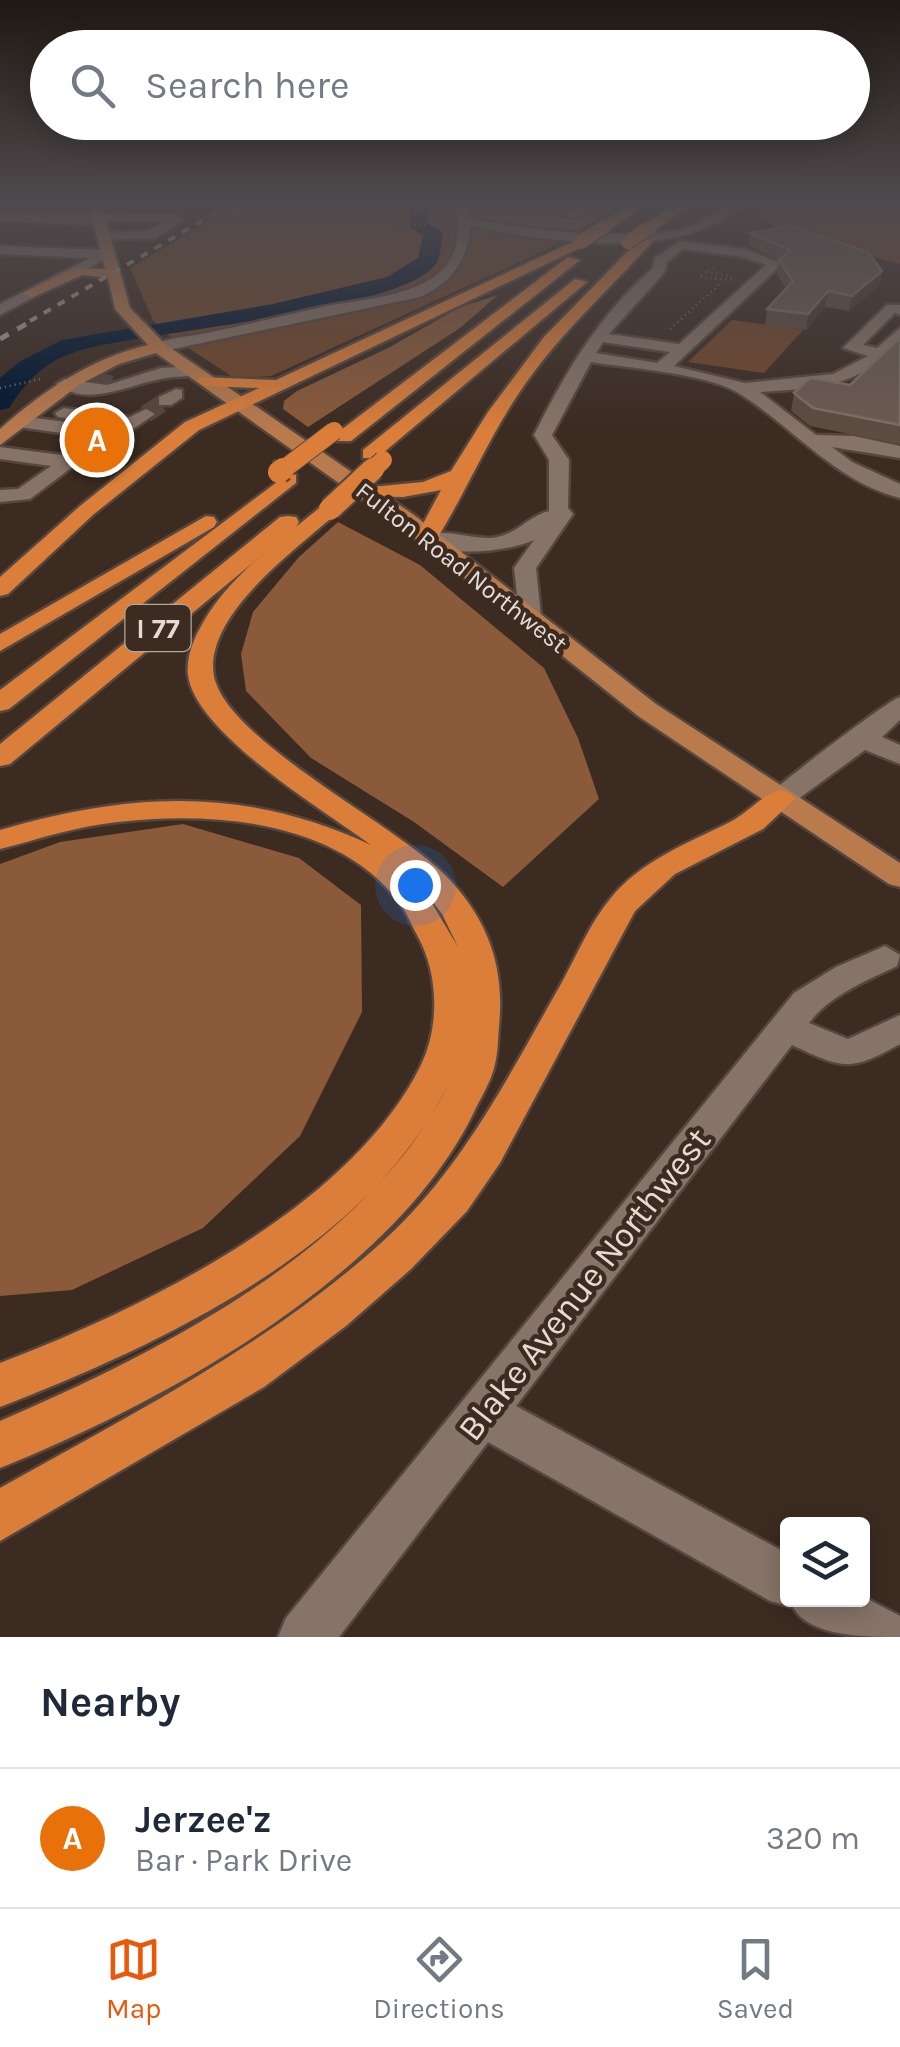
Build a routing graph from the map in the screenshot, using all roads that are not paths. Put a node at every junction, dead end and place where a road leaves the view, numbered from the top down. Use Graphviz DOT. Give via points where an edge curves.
graph roads {
  1 [pos="55,279"];
  2 [pos="63,279"];
  3 [pos="115,279"];
  4 [pos="439,279"];
  5 [pos="507,279"];
  6 [pos="542,279"];
  7 [pos="598,279"];
  8 [pos="604,279"];
  9 [pos="647,279"];
  10 [pos="760,279"];
  11 [pos="52,281"];
  12 [pos="726,285"];
  13 [pos="28,294"];
  14 [pos="875,296"];
  15 [pos="900,300"];
  16 [pos="2,307"];
  17 [pos="900,310"];
  18 [pos="900,333"];
  19 [pos="600,337"];
  20 [pos="156,345"];
  21 [pos="879,353"];
  22 [pos="585,356"];
  23 [pos="660,356"];
  24 [pos="199,376"];
  25 [pos="296,377"];
  26 [pos="110,381"];
  27 [pos="744,388"];
  28 [pos="236,404"];
  29 [pos="146,414"];
  30 [pos="25,416"];
  31 [pos="70,421"];
  32 [pos="0,439"];
  33 [pos="819,446"];
  34 [pos="900,452"];
  35 [pos="0,454"];
  36 [pos="34,457"];
  37 [pos="284,476"];
  38 [pos="456,476"];
  39 [pos="0,479"];
  40 [pos="894,488"];
  41 [pos="368,492"];
  42 [pos="0,496"];
  43 [pos="323,504"];
  44 [pos="429,538"];
  45 [pos="528,543"];
  46 [pos="0,589"];
  47 [pos="529,616"];
  48 [pos="0,644"];
  49 [pos="0,703"];
  50 [pos="900,705"];
  51 [pos="866,740"];
  52 [pos="900,756"];
  53 [pos="0,758"];
  54 [pos="780,799"];
  55 [pos="0,840"];
  56 [pos="900,877"];
  57 [pos="885,958"];
  58 [pos="786,1028"];
  59 [pos="900,1028"];
  60 [pos="0,1384"];
  61 [pos="482,1413"];
  62 [pos="0,1445"];
  63 [pos="104,1455"];
  64 [pos="0,1492"];
  65 [pos="0,1516"];
  66 [pos="780,1580"];
  67 [pos="829,1607"];
  68 [pos="306,1637"];
  69 [pos="884,1637"];
  1 -- 11 [label="street"];
  2 -- 13 [label="main road"];
  3 -- 20 [label="main road, Fulton Road Northwest" via="123,308"];
  4 -- 20 [label="street" via="328,311"];
  5 -- 25 [label="highway"];
  6 -- 37 [label="highway, I 77" via="432,370"];
  7 -- 43 [label="highway, bridge" via="466,376 434,414"];
  8 -- 38 [label="highway" via="551,338"];
  9 -- 19 [label="street"];
  10 -- 23 [label="street" via="681,350"];
  11 -- 13 [label="street"];
  12 -- 23 [label="street"];
  13 -- 16 [label="street"];
  14 -- 15 [label="street"];
  17 -- 21 [label="street" via="892,308 851,348"];
  18 -- 21 [label="street"];
  19 -- 22 [label="street"];
  19 -- 23 [label="street"];
  20 -- 24 [label="main road, Fulton Road Northwest"];
  20 -- 26 [label="main road"];
  21 -- 27 [label="street" via="836,378"];
  22 -- 23 [label="street"];
  22 -- 45 [label="street" via="543,435 559,460 562,514"];
  23 -- 27 [label="street"];
  24 -- 25 [label="highway" via="264,384"];
  24 -- 26 [label="street"];
  24 -- 26 [label="main road" via="132,363"];
  24 -- 26 [label="street" via="170,398"];
  24 -- 28 [label="main road, Fulton Road Northwest"];
  25 -- 28 [label="highway"];
  26 -- 30 [label="main road"];
  26 -- 31 [label="street"];
  27 -- 33 [label="street"];
  28 -- 41 [label="main road, Fulton Road Northwest"];
  28 -- 46 [label="highway" via="158,452"];
  29 -- 31 [label="street" via="133,423"];
  30 -- 31 [label="street"];
  30 -- 32 [label="main road"];
  33 -- 34 [label="street"];
  33 -- 40 [label="street"];
  35 -- 36 [label="street"];
  36 -- 39 [label="street"];
  36 -- 42 [label="street" via="69,464 23,495"];
  37 -- 48 [label="highway"];
  37 -- 49 [label="highway, I 77"];
  38 -- 41 [label="highway" via="415,491"];
  38 -- 44 [label="highway"];
  41 -- 44 [label="main road, Fulton Road Northwest"];
  43 -- 53 [label="highway, I 77"];
  43 -- 62 [label="highway" via="214,623 201,654 203,688 242,736 398,849 449,899 470,935 484,983 485,1040 477,1072 416,1174 282,1292 190,1353"];
  44 -- 45 [label="street" via="484,546"];
  44 -- 47 [label="main road, Fulton Road Northwest"];
  45 -- 47 [label="street"];
  47 -- 54 [label="main road, Fulton Road Northwest" via="647,710"];
  50 -- 51 [label="street"];
  51 -- 52 [label="street"];
  51 -- 54 [label="street" via="806,772"];
  54 -- 56 [label="main road, Fulton Road Northwest"];
  54 -- 63 [label="highway" via="752,823 664,867 622,905 486,1152 452,1200 396,1256 248,1372"];
  55 -- 60 [label="highway" via="88,816 166,808 240,813 307,828 368,858 410,891 436,933 453,998 438,1071 402,1131 355,1180 276,1243 176,1305"];
  57 -- 58 [label="street, Blake Avenue Northwest" via="806,1002"];
  58 -- 59 [label="street" via="842,1053"];
  58 -- 61 [label="street, Blake Avenue Northwest"];
  61 -- 66 [label="street"];
  61 -- 68 [label="street, Blake Avenue Northwest"];
  63 -- 64 [label="highway"];
  63 -- 65 [label="highway"];
  67 -- 69 [label="street"];
}
